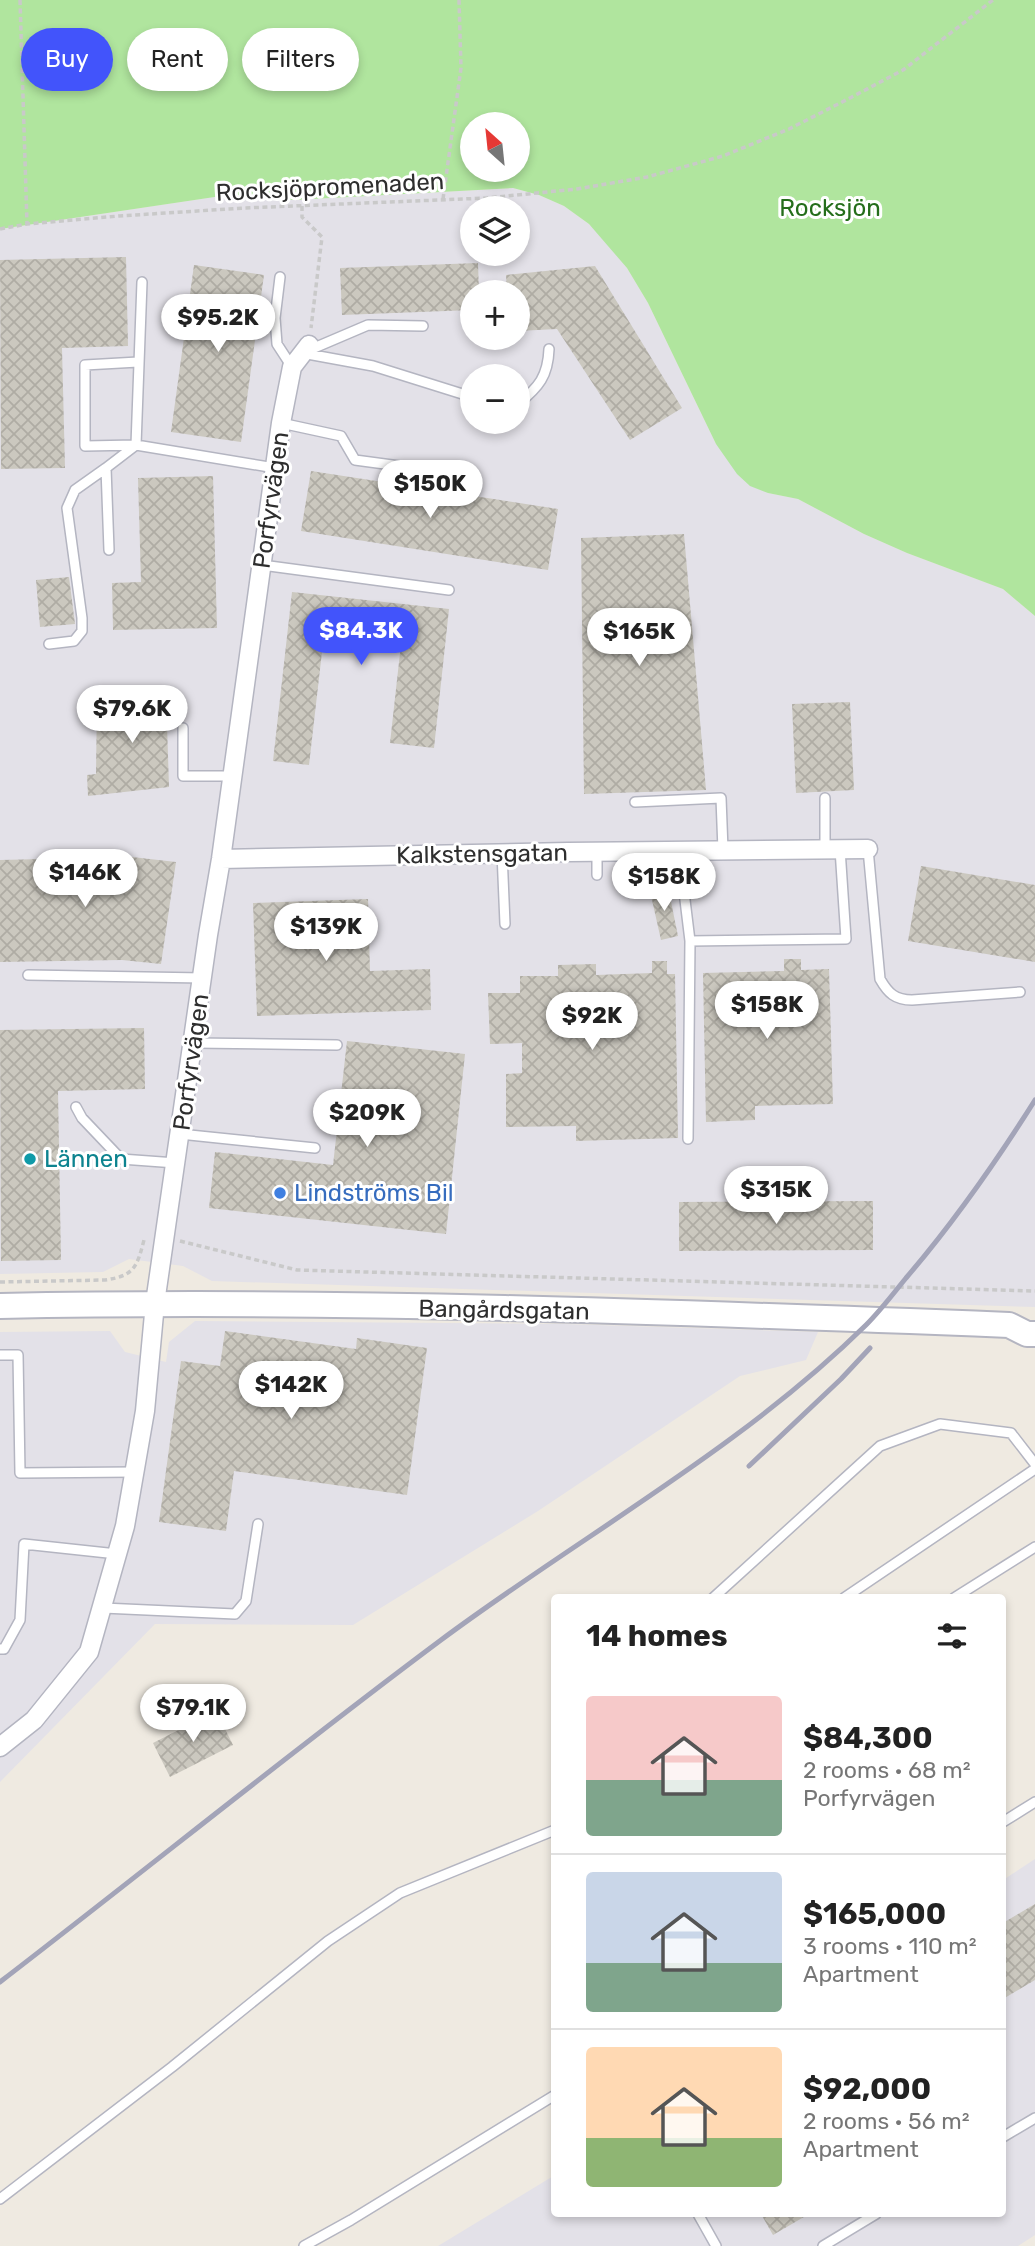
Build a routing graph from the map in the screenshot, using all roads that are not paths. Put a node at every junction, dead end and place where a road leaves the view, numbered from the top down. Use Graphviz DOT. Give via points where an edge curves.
graph roads {
  1 [pos="280,277"];
  2 [pos="142,282"];
  3 [pos="424,326"];
  4 [pos="549,349"];
  5 [pos="301,355"];
  6 [pos="138,362"];
  7 [pos="460,393"];
  8 [pos="530,393"];
  9 [pos="281,423"];
  10 [pos="136,444"];
  11 [pos="107,468"];
  12 [pos="275,468"];
  13 [pos="422,469"];
  14 [pos="109,550"];
  15 [pos="262,565"];
  16 [pos="449,590"];
  17 [pos="49,644"];
  18 [pos="183,728"];
  19 [pos="233,776"];
  20 [pos="825,798"];
  21 [pos="635,802"];
  22 [pos="833,849"];
  23 [pos="868,849"];
  24 [pos="723,850"];
  25 [pos="679,851"];
  26 [pos="597,852"];
  27 [pos="502,853"];
  28 [pos="221,859"];
  29 [pos="597,875"];
  30 [pos="505,925"];
  31 [pos="690,941"];
  32 [pos="28,975"];
  33 [pos="203,978"];
  34 [pos="1020,992"];
  35 [pos="194,1043"];
  36 [pos="337,1045"];
  37 [pos="76,1107"];
  38 [pos="180,1134"];
  39 [pos="688,1139"];
  40 [pos="315,1148"];
  41 [pos="176,1163"];
  42 [pos="155,1303"];
  43 [pos="0,1306"];
  44 [pos="1035,1318"];
  45 [pos="1009,1325"];
  46 [pos="1035,1325"];
  47 [pos="1035,1334"];
  48 [pos="0,1355"];
  49 [pos="1035,1464"];
  50 [pos="1035,1469"];
  51 [pos="134,1472"];
  52 [pos="258,1524"];
  53 [pos="1035,1547"];
  54 [pos="117,1554"];
  55 [pos="717,1594"];
  56 [pos="850,1594"];
  57 [pos="960,1594"];
  58 [pos="103,1608"];
  59 [pos="1,1651"];
  60 [pos="0,1747"];
  61 [pos="1035,1802"];
  62 [pos="1006,1820"];
  63 [pos="551,1832"];
  64 [pos="551,2097"];
  65 [pos="1035,2118"];
  66 [pos="1006,2135"];
  67 [pos="0,2199"];
  68 [pos="700,2217"];
  69 [pos="871,2217"];
  70 [pos="304,2246"];
  71 [pos="716,2246"];
  72 [pos="823,2246"];
  1 -- 5 [label="lane" via="276,344"];
  2 -- 6 [label="lane"];
  3 -- 5 [label="lane" via="368,325"];
  4 -- 8 [label="lane" via="548,367"];
  5 -- 7 [label="lane" via="373,366"];
  5 -- 9 [label="street, Porfyrvägen"];
  6 -- 10 [label="lane"];
  6 -- 10 [label="lane" via="85,365 85,446"];
  9 -- 12 [label="street, Porfyrvägen"];
  9 -- 13 [label="lane" via="341,436 355,460"];
  10 -- 11 [label="lane"];
  10 -- 12 [label="lane"];
  11 -- 14 [label="lane"];
  11 -- 17 [label="lane" via="75,490 67,508 82,631 75,641"];
  12 -- 15 [label="street, Porfyrvägen"];
  15 -- 16 [label="lane"];
  15 -- 19 [label="street, Porfyrvägen"];
  18 -- 19 [label="lane" via="183,776"];
  19 -- 28 [label="street, Porfyrvägen"];
  20 -- 22 [label="lane"];
  21 -- 24 [label="lane" via="721,798"];
  22 -- 23 [label="street, Kalkstensgatan"];
  22 -- 24 [label="street, Kalkstensgatan"];
  22 -- 31 [label="lane" via="846,939"];
  23 -- 34 [label="lane" via="880,979 886,991 899,1000"];
  24 -- 25 [label="street, Kalkstensgatan"];
  25 -- 26 [label="street, Kalkstensgatan"];
  25 -- 31 [label="lane"];
  26 -- 27 [label="street, Kalkstensgatan"];
  26 -- 29 [label="lane"];
  27 -- 28 [label="street, Kalkstensgatan"];
  27 -- 30 [label="lane"];
  28 -- 33 [label="street, Porfyrvägen"];
  31 -- 39 [label="lane"];
  32 -- 33 [label="lane"];
  33 -- 35 [label="street, Porfyrvägen"];
  35 -- 36 [label="lane"];
  35 -- 38 [label="street, Porfyrvägen"];
  37 -- 41 [label="lane" via="121,1159"];
  38 -- 40 [label="lane"];
  38 -- 41 [label="street, Porfyrvägen"];
  41 -- 42 [label="street, Porfyrvägen"];
  42 -- 43 [label="main road, Bangårdsgatan"];
  42 -- 45 [label="main road, Bangårdsgatan" via="653,1312"];
  42 -- 51 [label="street, Porfyrvägen"];
  44 -- 45 [label="main road, Bangårdsgatan"];
  45 -- 46 [label="lane, Bangårdsgatan"];
  45 -- 47 [label="main road, Bangårdsgatan"];
  48 -- 51 [label="lane" via="18,1355 20,1473"];
  49 -- 55 [label="lane" via="1012,1433 940,1424 880,1446"];
  50 -- 56 [label="lane"];
  51 -- 54 [label="street, Porfyrvägen"];
  52 -- 58 [label="lane" via="246,1601 235,1614"];
  53 -- 57 [label="lane"];
  54 -- 58 [label="street, Porfyrvägen"];
  54 -- 59 [label="lane" via="24,1545 20,1620"];
  58 -- 60 [label="street, Porfyrvägen" via="89,1652 34,1720"];
  61 -- 62 [label="lane"];
  63 -- 67 [label="lane" via="400,1893 328,1941"];
  64 -- 70 [label="lane"];
  65 -- 66 [label="lane"];
  68 -- 71 [label="lane"];
  69 -- 72 [label="lane"];
}
